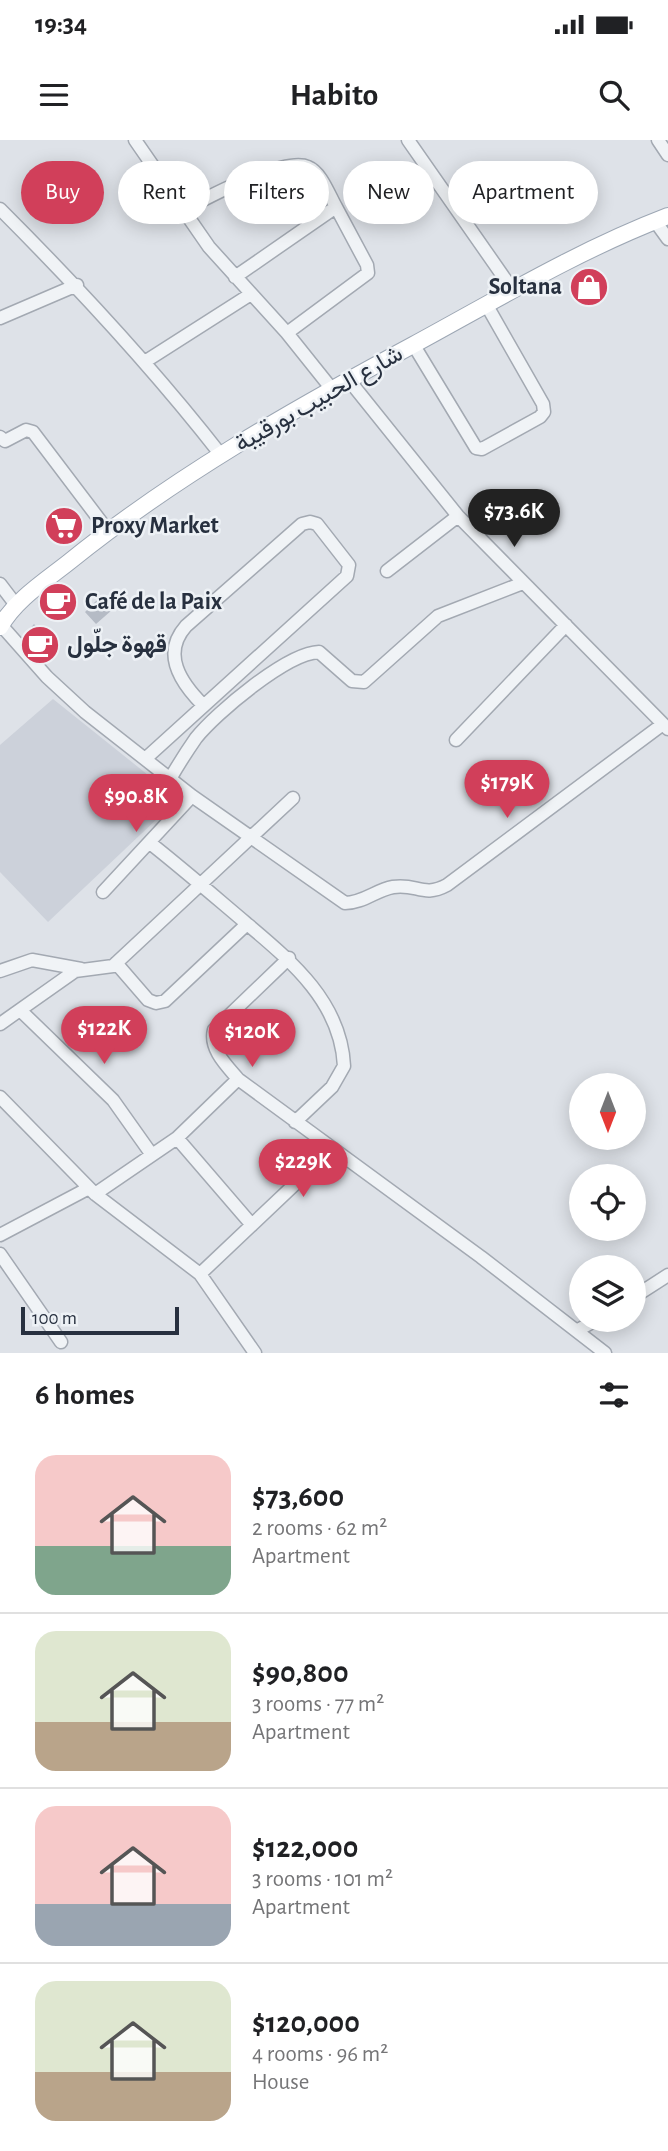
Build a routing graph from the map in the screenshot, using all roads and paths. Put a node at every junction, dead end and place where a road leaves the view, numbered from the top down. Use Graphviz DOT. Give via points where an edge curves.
graph roads {
  1 [pos="135,140"];
  2 [pos="408,140"];
  3 [pos="658,140"];
  4 [pos="668,155"];
  5 [pos="149,161"];
  6 [pos="210,197"];
  7 [pos="336,206"];
  8 [pos="0,209"];
  9 [pos="662,219"];
  10 [pos="192,224"];
  11 [pos="668,239"];
  12 [pos="235,277"];
  13 [pos="77,285"];
  14 [pos="512,289"];
  15 [pos="251,294"];
  16 [pos="486,304"];
  17 [pos="0,318"];
  18 [pos="287,333"];
  19 [pos="413,344"];
  20 [pos="146,361"];
  21 [pos="348,379"];
  22 [pos="331,388"];
  23 [pos="0,437"];
  24 [pos="221,455"];
  25 [pos="457,516"];
  26 [pos="108,531"];
  27 [pos="387,571"];
  28 [pos="523,583"];
  29 [pos="0,584"];
  30 [pos="9,608"];
  31 [pos="566,625"];
  32 [pos="0,626"];
  33 [pos="203,705"];
  34 [pos="665,726"];
  35 [pos="456,740"];
  36 [pos="145,759"];
  37 [pos="170,779"];
  38 [pos="192,796"];
  39 [pos="293,798"];
  40 [pos="253,838"];
  41 [pos="150,843"];
  42 [pos="202,884"];
  43 [pos="103,892"];
  44 [pos="247,923"];
  45 [pos="289,958"];
  46 [pos="116,963"];
  47 [pos="81,969"];
  48 [pos="0,971"];
  49 [pos="20,1010"];
  50 [pos="0,1024"];
  51 [pos="238,1080"];
  52 [pos="1,1100"];
  53 [pos="295,1122"];
  54 [pos="177,1138"];
  55 [pos="332,1149"];
  56 [pos="152,1155"];
  57 [pos="92,1191"];
  58 [pos="252,1225"];
  59 [pos="0,1235"];
  60 [pos="0,1254"];
  61 [pos="200,1274"];
  62 [pos="668,1275"];
  63 [pos="646,1289"];
  64 [pos="569,1323"];
  65 [pos="580,1332"];
  66 [pos="61,1342"];
  67 [pos="255,1353"];
  68 [pos="606,1353"];
  1 -- 5 [label="street"];
  2 -- 14 [label="street"];
  3 -- 4 [label="street"];
  6 -- 7 [label="street" via="297,165 316,172"];
  7 -- 12 [label="street"];
  7 -- 18 [label="street" via="368,273"];
  8 -- 13 [label="street"];
  9 -- 11 [label="street"];
  9 -- 14 [label="main road, شارع الحبيب بورقيبة"];
  10 -- 12 [label="street"];
  12 -- 15 [label="street"];
  13 -- 17 [label="street"];
  13 -- 20 [label="street"];
  14 -- 16 [label="main road, شارع الحبيب بورقيبة"];
  15 -- 18 [label="street"];
  15 -- 20 [label="street"];
  16 -- 19 [label="main road, شارع الحبيب بورقيبة"];
  16 -- 19 [label="street" via="544,412 482,449 476,448"];
  18 -- 22 [label="street"];
  19 -- 21 [label="main road, شارع الحبيب بورقيبة"];
  20 -- 24 [label="street"];
  21 -- 22 [label="main road, شارع الحبيب بورقيبة"];
  21 -- 25 [label="street"];
  22 -- 24 [label="main road, شارع الحبيب بورقيبة"];
  23 -- 26 [label="street" via="8,440 26,430 33,432"];
  24 -- 26 [label="main road, شارع الحبيب بورقيبة"];
  25 -- 27 [label="street"];
  25 -- 28 [label="street"];
  26 -- 30 [label="main road, شارع الحبيب بورقيبة"];
  28 -- 31 [label="street"];
  28 -- 37 [label="street" via="438,616 364,682 352,681 319,652 301,656 264,679 211,723"];
  29 -- 30 [label="street"];
  30 -- 32 [label="main road, شارع الحبيب بورقيبة"];
  31 -- 34 [label="street"];
  31 -- 35 [label="street"];
  32 -- 36 [label="street" via="61,691"];
  33 -- 33 [label="street" via="349,572 349,565 317,524 307,522 295,530 178,637 174,653 179,679"];
  33 -- 36 [label="street"];
  34 -- 40 [label="street" via="432,892 397,886 345,903"];
  36 -- 37 [label="street"];
  37 -- 38 [label="street"];
  38 -- 40 [label="street"];
  38 -- 41 [label="street"];
  39 -- 40 [label="street"];
  40 -- 42 [label="street"];
  41 -- 42 [label="street"];
  41 -- 43 [label="street"];
  42 -- 44 [label="street"];
  42 -- 46 [label="street"];
  44 -- 45 [label="street"];
  44 -- 46 [label="street" via="165,1001 148,1000"];
  45 -- 51 [label="street" via="214,1030 216,1050"];
  45 -- 53 [label="street" via="312,983 326,1008 344,1066 332,1087"];
  46 -- 47 [label="street" via="110,968"];
  47 -- 48 [label="street" via="32,960"];
  47 -- 49 [label="street"];
  49 -- 50 [label="street"];
  49 -- 56 [label="street" via="113,1100"];
  51 -- 53 [label="street"];
  51 -- 54 [label="street"];
  52 -- 57 [label="street"];
  53 -- 55 [label="street"];
  54 -- 56 [label="street"];
  54 -- 58 [label="street"];
  55 -- 58 [label="street"];
  55 -- 64 [label="street"];
  56 -- 57 [label="street"];
  57 -- 59 [label="street"];
  57 -- 61 [label="street"];
  58 -- 61 [label="street"];
  60 -- 66 [label="street"];
  61 -- 67 [label="street"];
  62 -- 63 [label="street"];
  65 -- 68 [label="street"];
}
